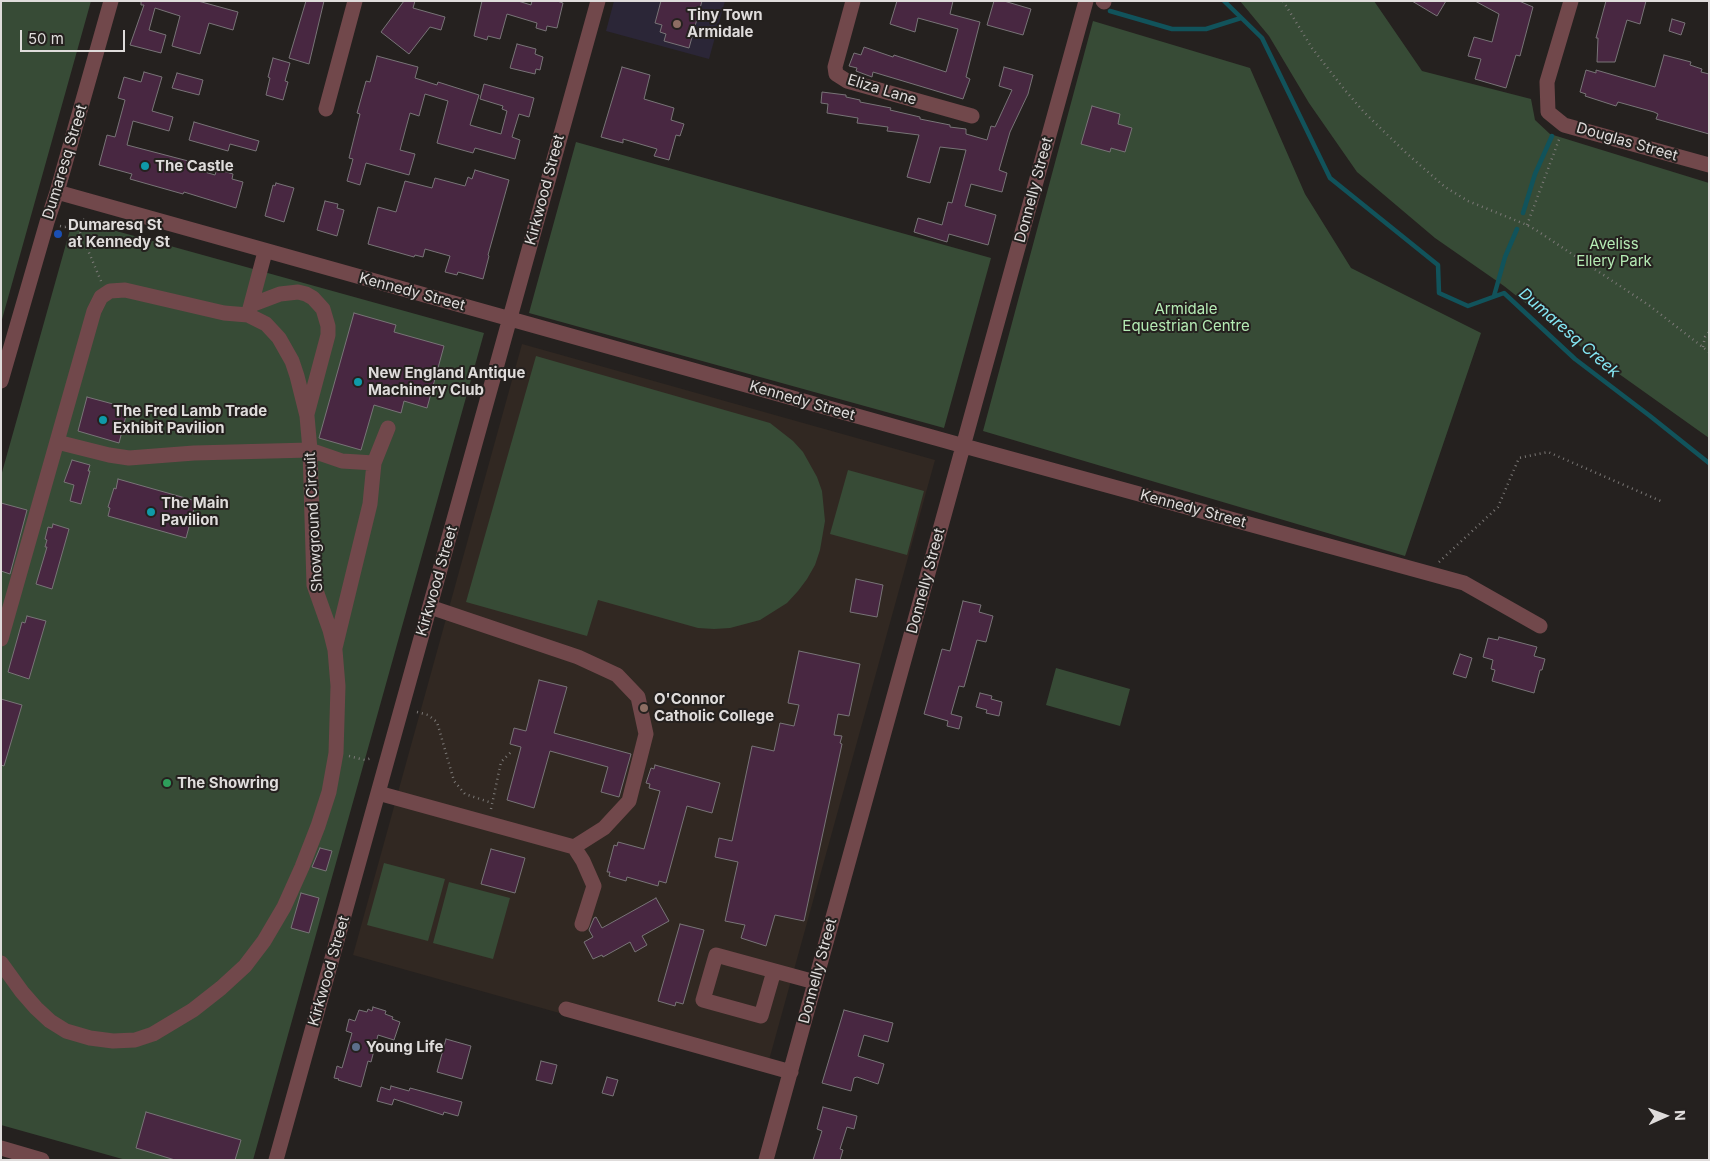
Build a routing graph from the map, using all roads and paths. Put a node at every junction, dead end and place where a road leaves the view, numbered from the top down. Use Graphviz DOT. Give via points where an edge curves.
graph roads {
  1 [pos="111,1"];
  2 [pos="354,1"];
  3 [pos="598,1"];
  4 [pos="853,1"];
  5 [pos="1086,1"];
  6 [pos="1283,1"];
  7 [pos="1571,1"];
  8 [pos="326,109"];
  9 [pos="972,116"];
  10 [pos="1561,133"];
  11 [pos="1709,165"];
  12 [pos="58,192"];
  13 [pos="88,218"];
  14 [pos="76,223"];
  15 [pos="1527,224"];
  16 [pos="57,225"];
  17 [pos="83,239"];
  18 [pos="87,248"];
  19 [pos="265,252"];
  20 [pos="106,293"];
  21 [pos="250,310"];
  22 [pos="510,319"];
  23 [pos="1709,332"];
  24 [pos="1703,347"];
  25 [pos="1709,352"];
  26 [pos="1,380"];
  27 [pos="307,416"];
  28 [pos="388,428"];
  29 [pos="57,442"];
  30 [pos="964,446"];
  31 [pos="310,450"];
  32 [pos="374,463"];
  33 [pos="1663,502"];
  34 [pos="1427,573"];
  35 [pos="430,607"];
  36 [pos="1540,626"];
  37 [pos="1,639"];
  38 [pos="335,650"];
  39 [pos="417,711"];
  40 [pos="511,752"];
  41 [pos="375,757"];
  42 [pos="365,760"];
  43 [pos="378,793"];
  44 [pos="492,803"];
  45 [pos="488,823"];
  46 [pos="574,847"];
  47 [pos="582,924"];
  48 [pos="1,963"];
  49 [pos="774,971"];
  50 [pos="815,982"];
  51 [pos="566,1009"];
  52 [pos="790,1072"];
  53 [pos="1,1148"];
  54 [pos="42,1160"];
  55 [pos="276,1160"];
  56 [pos="766,1160"];
  1 -- 12 [label="street, Dumaresq Street"];
  2 -- 8 [label="street"];
  3 -- 22 [label="street, Kirkwood Street"];
  4 -- 9 [label="street, Eliza Lane" via="834,68 836,74 847,81"];
  5 -- 30 [label="street, Donnelly Street"];
  6 -- 15 [label="path" via="1312,48 1344,89 1411,158 1445,187 1468,201"];
  7 -- 11 [label="street, Douglas Street" via="1547,82 1548,112 1564,125"];
  10 -- 15 [label="path"];
  12 -- 19 [label="street, Kennedy Street"];
  12 -- 26 [label="street, Dumaresq Street" via="46,222"];
  13 -- 14 [label="path"];
  14 -- 16 [label="path" via="65,227"];
  14 -- 17 [label="path"];
  15 -- 24 [label="path" via="1650,306"];
  18 -- 20 [label="path"];
  19 -- 21 [label="street"];
  19 -- 22 [label="street, Kennedy Street"];
  20 -- 21 [label="street, Showground Circuit" via="125,290 224,313"];
  20 -- 29 [label="street" via="94,312"];
  21 -- 27 [label="street, Showground Circuit" via="285,348 297,376"];
  21 -- 27 [label="street" via="280,294 298,292 313,298 323,309 328,335"];
  22 -- 30 [label="street, Kennedy Street"];
  22 -- 35 [label="street, Kirkwood Street"];
  23 -- 24 [label="path"];
  24 -- 25 [label="path"];
  27 -- 31 [label="street, Showground Circuit"];
  28 -- 32 [label="street"];
  29 -- 31 [label="street" via="128,458"];
  29 -- 37 [label="street"];
  30 -- 34 [label="street, Kennedy Street"];
  30 -- 50 [label="street, Donnelly Street"];
  31 -- 32 [label="street" via="342,461"];
  31 -- 38 [label="street, Showground Circuit" via="314,585"];
  32 -- 38 [label="street" via="370,504"];
  33 -- 34 [label="path" via="1548,452 1519,458 1498,507"];
  34 -- 36 [label="street, Kennedy Street" via="1464,583"];
  35 -- 43 [label="street, Kirkwood Street"];
  35 -- 46 [label="street" via="578,657 617,675 638,697 646,734 629,801 604,828"];
  38 -- 48 [label="street, Showground Circuit" via="338,686 336,752 318,826 284,907 264,941 233,977 193,1010 153,1034 135,1040 113,1041 66,1031 50,1021 22,992"];
  39 -- 44 [label="path" via="437,722 454,781 466,794"];
  40 -- 44 [label="path" via="501,762"];
  41 -- 42 [label="path"];
  43 -- 45 [label="street"];
  43 -- 55 [label="street, Kirkwood Street"];
  44 -- 45 [label="path"];
  45 -- 46 [label="street"];
  46 -- 47 [label="street" via="594,886"];
  49 -- 49 [label="street" via="761,1016 703,1000 716,955"];
  49 -- 50 [label="street"];
  50 -- 52 [label="street, Donnelly Street"];
  51 -- 52 [label="street"];
  52 -- 56 [label="street, Donnelly Street"];
  53 -- 54 [label="street"];
}
